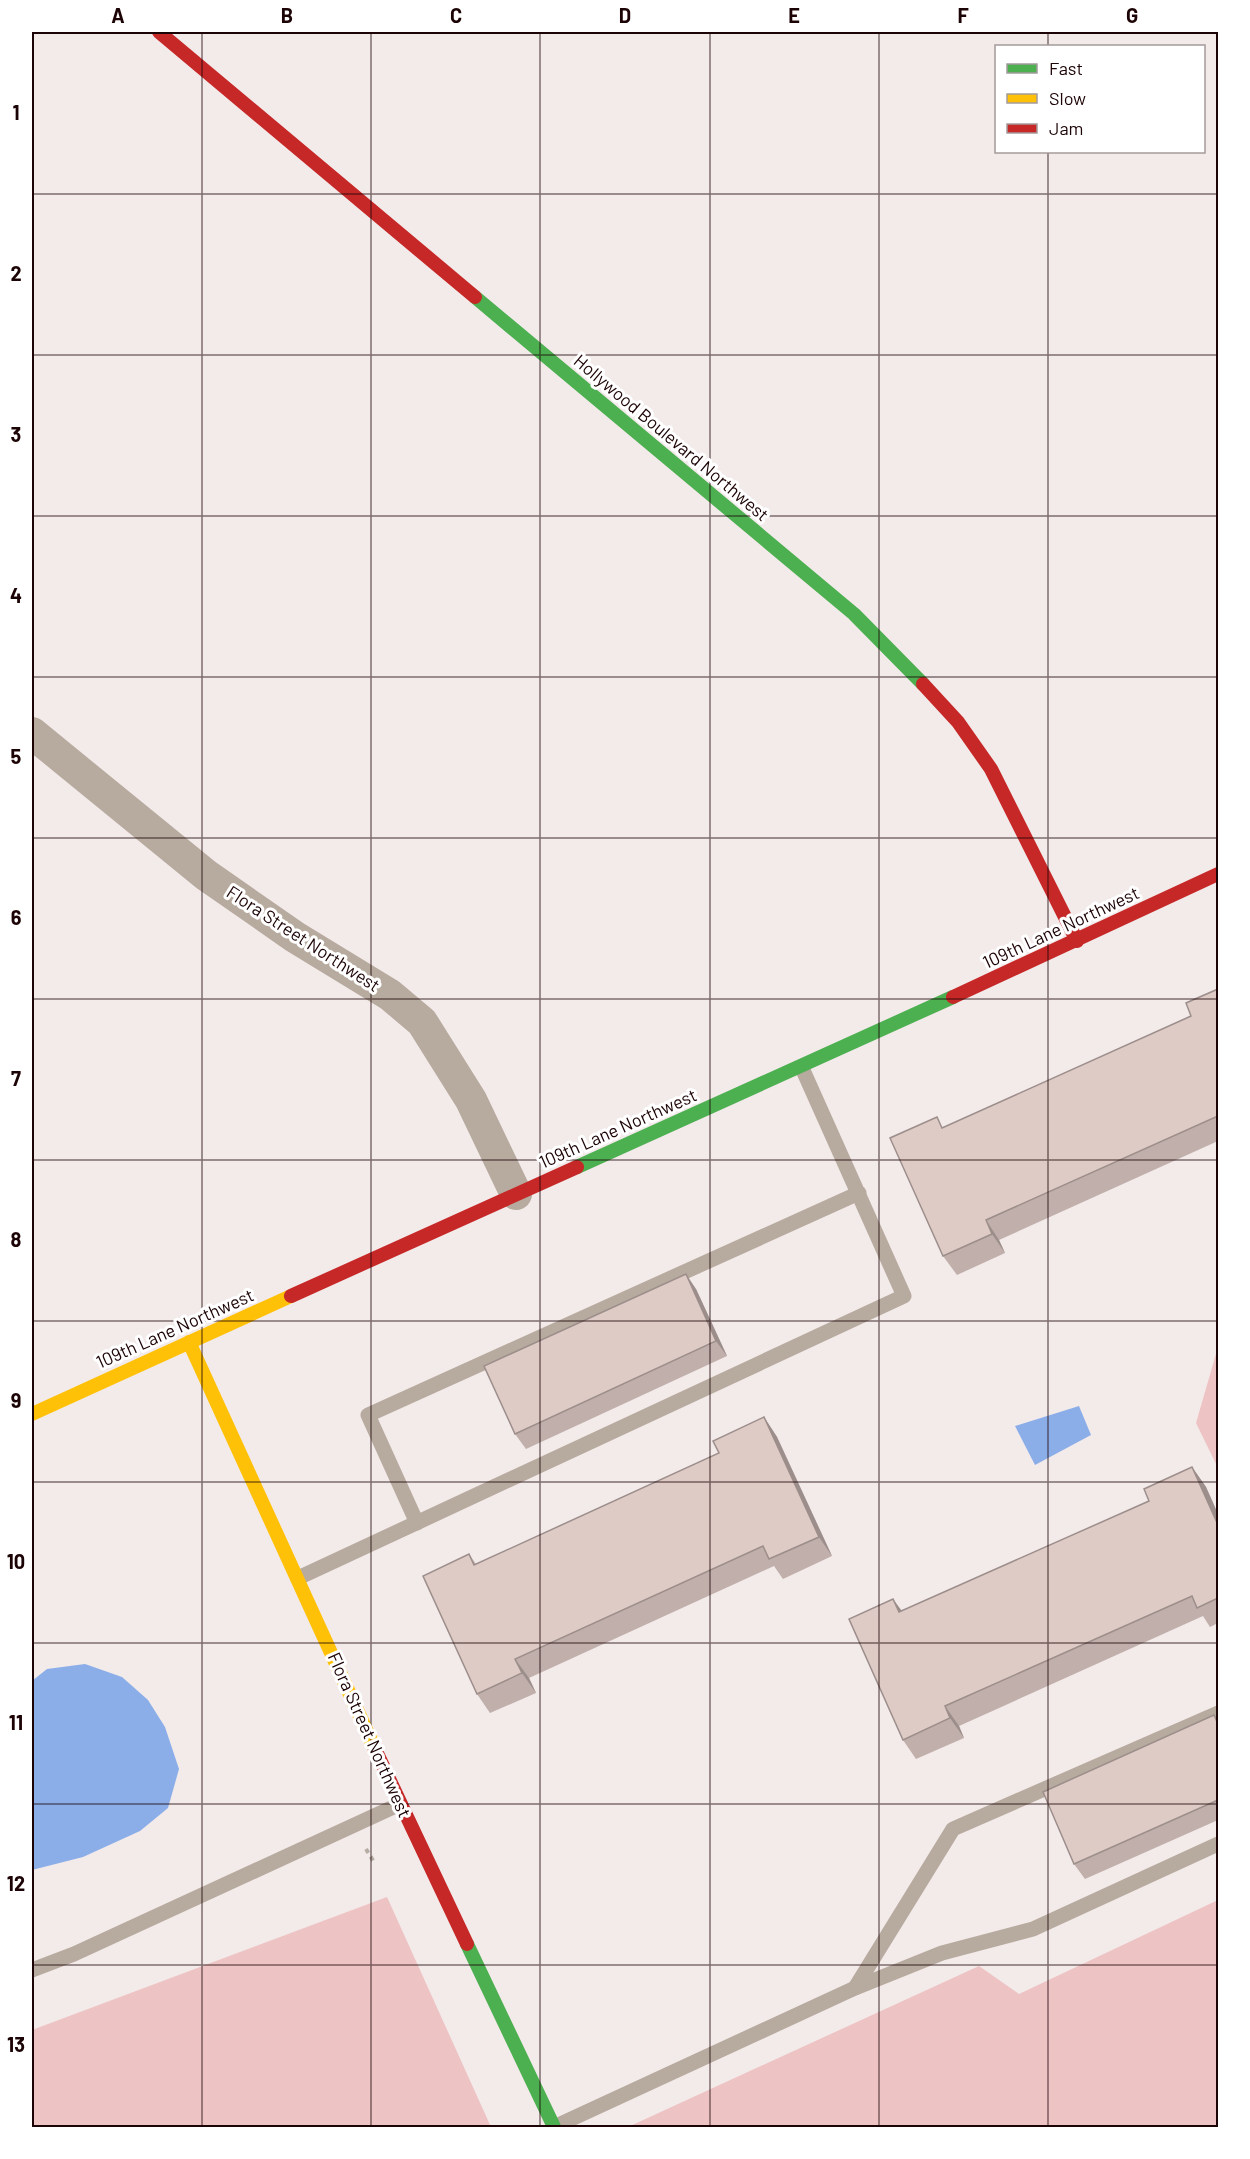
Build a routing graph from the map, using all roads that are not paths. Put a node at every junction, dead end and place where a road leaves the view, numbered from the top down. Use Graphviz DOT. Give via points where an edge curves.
graph roads {
  1 [pos="159,32"];
  2 [pos="32,733"];
  3 [pos="1218,874"];
  4 [pos="1077,941"];
  5 [pos="802,1068"];
  6 [pos="859,1193"];
  7 [pos="516,1194"];
  8 [pos="189,1342"];
  9 [pos="32,1414"];
  10 [pos="417,1522"];
  11 [pos="298,1578"];
  12 [pos="1218,1713"];
  13 [pos="400,1804"];
  14 [pos="1218,1844"];
  15 [pos="32,1970"];
  16 [pos="855,1988"];
  17 [pos="554,2127"];
  1 -- 4 [label="street, Hollywood Boulevard Northwest" via="890,648 958,722 991,769"];
  2 -- 7 [label="street, Flora Street Northwest" via="206,875 295,937 390,995 422,1022 471,1100"];
  3 -- 4 [label="street, 109th Lane Northwest"];
  4 -- 5 [label="street, 109th Lane Northwest"];
  5 -- 6 [label="lane"];
  5 -- 7 [label="street, 109th Lane Northwest"];
  6 -- 10 [label="lane" via="904,1296"];
  6 -- 10 [label="lane" via="368,1415"];
  7 -- 8 [label="street, 109th Lane Northwest"];
  8 -- 9 [label="street, 109th Lane Northwest"];
  8 -- 11 [label="street, Flora Street Northwest"];
  10 -- 11 [label="lane"];
  11 -- 13 [label="street, Flora Street Northwest"];
  12 -- 16 [label="lane" via="953,1829"];
  13 -- 15 [label="lane"];
  13 -- 17 [label="street, Flora Street Northwest"];
  14 -- 16 [label="lane" via="1033,1929 942,1953"];
  16 -- 17 [label="lane"];
}
